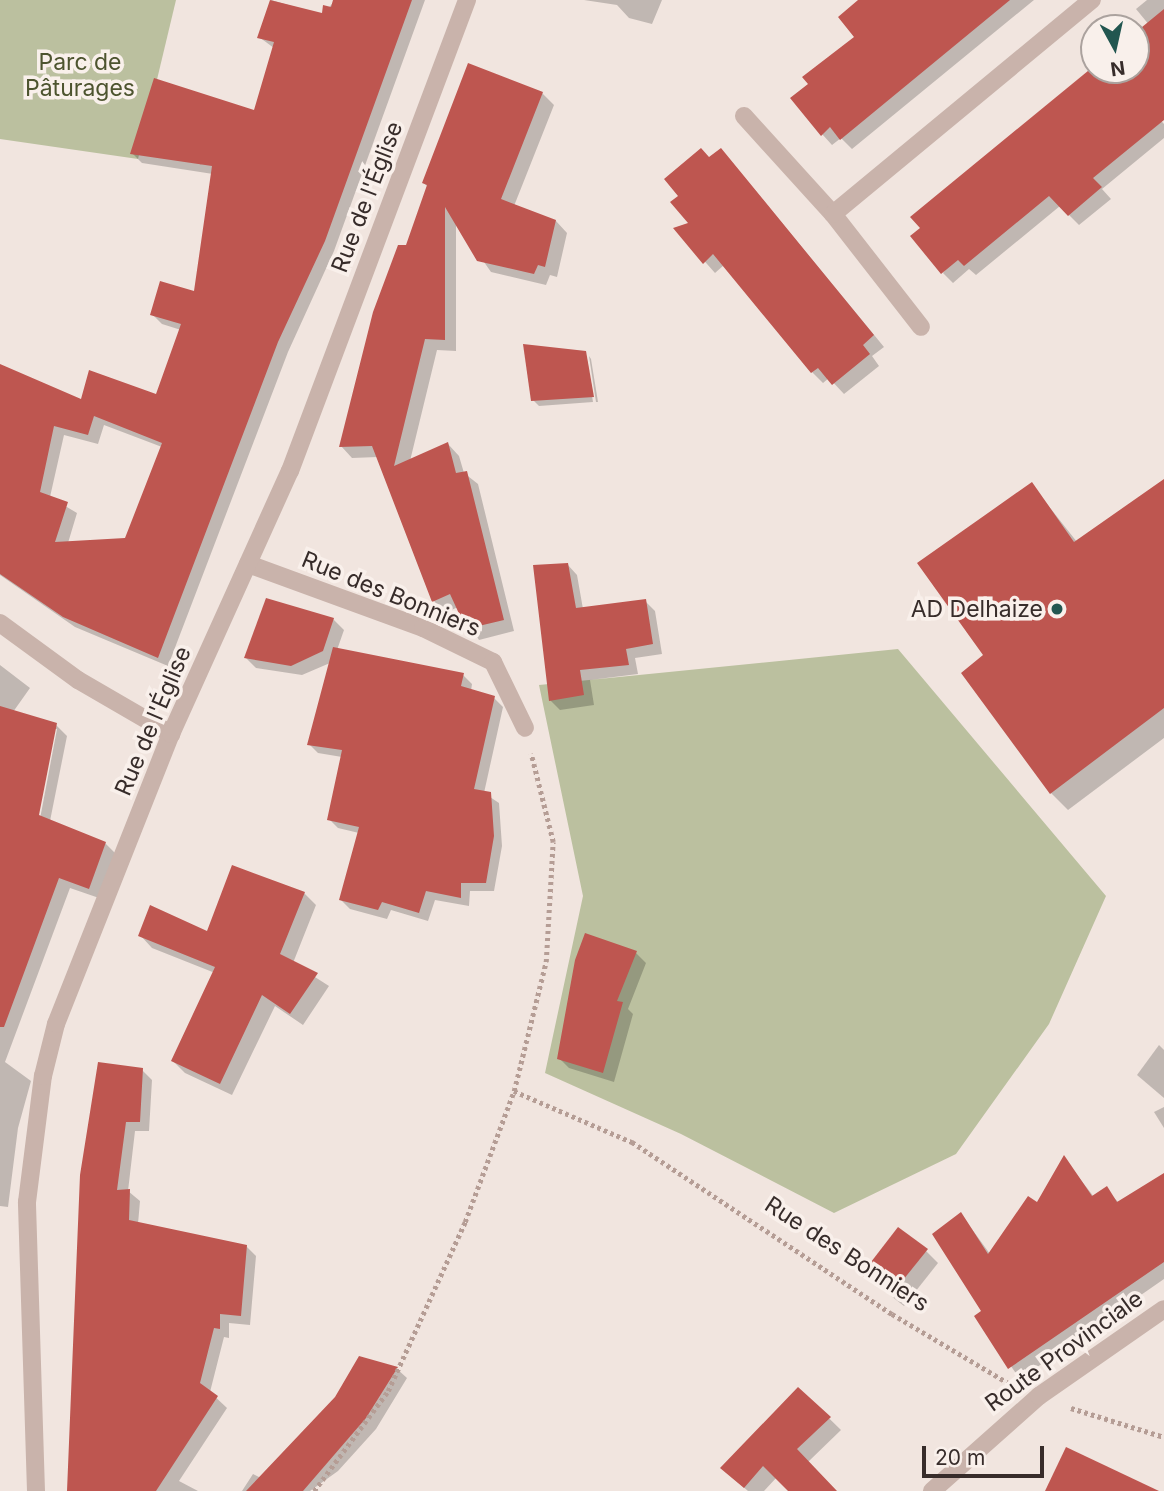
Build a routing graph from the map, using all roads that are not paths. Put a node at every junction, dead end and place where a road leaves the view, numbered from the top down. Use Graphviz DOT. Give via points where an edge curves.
graph roads {
  1 [pos="467,0"];
  2 [pos="1092,0"];
  3 [pos="744,116"];
  4 [pos="833,214"];
  5 [pos="921,327"];
  6 [pos="248,564"];
  7 [pos="0,623"];
  8 [pos="525,728"];
  9 [pos="171,734"];
  10 [pos="1164,1309"];
  11 [pos="36,1491"];
  12 [pos="932,1491"];
  1 -- 6 [label="street, Rue de l'Église" via="290,471"];
  2 -- 4 [label="street"];
  3 -- 4 [label="street"];
  4 -- 5 [label="street"];
  6 -- 8 [label="street, Rue des Bonniers" via="424,628 493,662"];
  6 -- 9 [label="street, Rue de l'Église"];
  7 -- 9 [label="street" via="78,680"];
  9 -- 11 [label="street, Rue de l'Église" via="56,1024 43,1076 27,1202"];
  10 -- 12 [label="street, Route Provinciale" via="1039,1396"];
}
